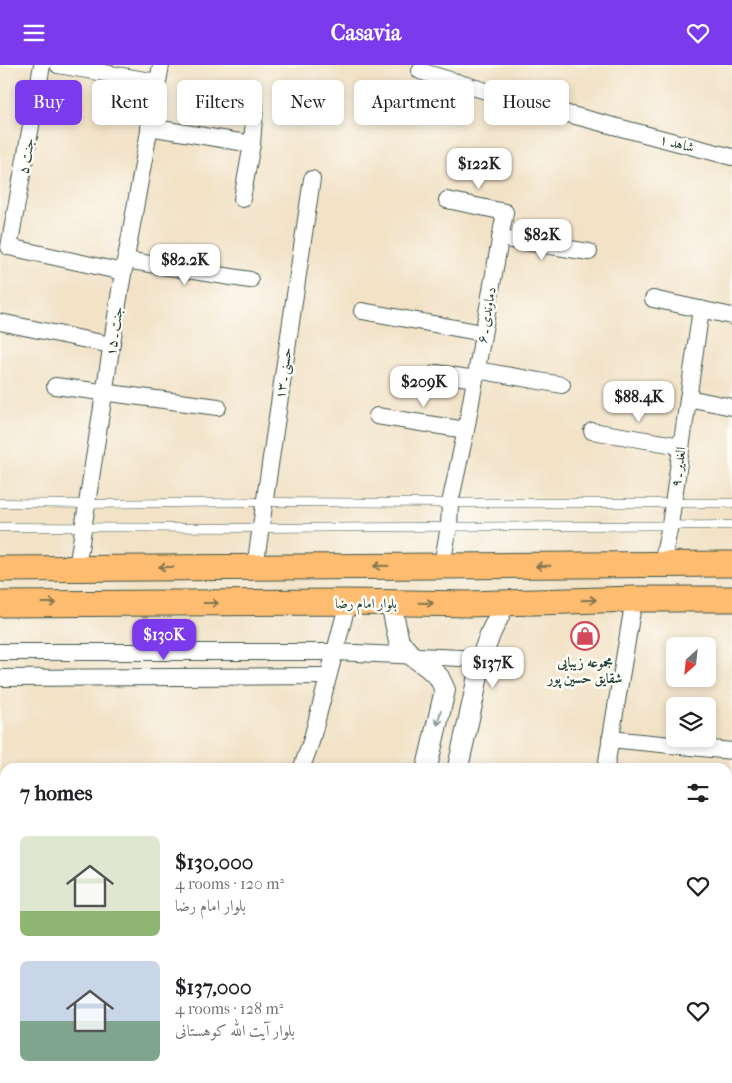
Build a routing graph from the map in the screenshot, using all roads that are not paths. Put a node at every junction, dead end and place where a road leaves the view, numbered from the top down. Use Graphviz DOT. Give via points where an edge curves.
graph roads {
  1 [pos="42,65"];
  2 [pos="58,65"];
  3 [pos="161,65"];
  4 [pos="420,71"];
  5 [pos="146,80"];
  6 [pos="158,80"];
  7 [pos="253,125"];
  8 [pos="149,127"];
  9 [pos="252,144"];
  10 [pos="732,157"];
  11 [pos="312,179"];
  12 [pos="242,199"];
  13 [pos="447,200"];
  14 [pos="500,238"];
  15 [pos="589,252"];
  16 [pos="124,266"];
  17 [pos="250,280"];
  18 [pos="653,299"];
  19 [pos="701,309"];
  20 [pos="362,311"];
  21 [pos="732,316"];
  22 [pos="0,321"];
  23 [pos="483,333"];
  24 [pos="112,345"];
  25 [pos="436,373"];
  26 [pos="476,375"];
  27 [pos="562,385"];
  28 [pos="54,386"];
  29 [pos="104,393"];
  30 [pos="688,398"];
  31 [pos="218,407"];
  32 [pos="732,407"];
  33 [pos="377,415"];
  34 [pos="466,430"];
  35 [pos="592,431"];
  36 [pos="681,446"];
  37 [pos="264,502"];
  38 [pos="0,503"];
  39 [pos="450,503"];
  40 [pos="673,503"];
  41 [pos="732,503"];
  42 [pos="87,504"];
  43 [pos="670,525"];
  44 [pos="732,525"];
  45 [pos="449,526"];
  46 [pos="0,527"];
  47 [pos="84,527"];
  48 [pos="260,528"];
  49 [pos="732,564"];
  50 [pos="442,565"];
  51 [pos="662,565"];
  52 [pos="254,567"];
  53 [pos="77,568"];
  54 [pos="0,569"];
  55 [pos="634,599"];
  56 [pos="732,599"];
  57 [pos="348,602"];
  58 [pos="506,602"];
  59 [pos="390,603"];
  60 [pos="0,604"];
  61 [pos="191,651"];
  62 [pos="223,651"];
  63 [pos="335,651"];
  64 [pos="0,652"];
  65 [pos="411,655"];
  66 [pos="481,659"];
  67 [pos="328,676"];
  68 [pos="197,677"];
  69 [pos="226,677"];
  70 [pos="0,678"];
  71 [pos="610,739"];
  72 [pos="732,751"];
  73 [pos="303,763"];
  74 [pos="428,763"];
  75 [pos="459,763"];
  76 [pos="607,763"];
  1 -- 16 [label="street, جنت ۵" via="9,247"];
  2 -- 5 [label="street"];
  3 -- 6 [label="street, جنت ـ ۱۵"];
  4 -- 10 [label="street, شاهد ۱" via="522,102"];
  7 -- 9 [label="street"];
  8 -- 9 [label="street"];
  8 -- 16 [label="street, جنت ـ ۱۵"];
  9 -- 12 [label="street"];
  11 -- 37 [label="street, حسنی ـ ۱۳"];
  13 -- 14 [label="street, دماوندی ـ ۶" via="505,211"];
  14 -- 15 [label="street"];
  14 -- 23 [label="street, دماوندی ـ ۶"];
  16 -- 17 [label="street"];
  16 -- 24 [label="street, جنت ـ ۱۵"];
  18 -- 19 [label="street"];
  19 -- 21 [label="street"];
  19 -- 30 [label="street, الغدیر ـ ۹"];
  20 -- 23 [label="street"];
  22 -- 24 [label="street"];
  23 -- 26 [label="street, دماوندی ـ ۶"];
  24 -- 29 [label="street, جنت ـ ۱۵"];
  25 -- 26 [label="street"];
  26 -- 27 [label="street"];
  26 -- 34 [label="street, دماوندی ـ ۶"];
  28 -- 29 [label="street"];
  29 -- 31 [label="street"];
  29 -- 42 [label="street, جنت ـ ۱۵"];
  30 -- 32 [label="street"];
  30 -- 36 [label="street, الغدیر ـ ۹"];
  33 -- 34 [label="street"];
  34 -- 39 [label="street, دماوندی ـ ۶"];
  35 -- 36 [label="street"];
  36 -- 40 [label="street, الغدیر ـ ۹"];
  37 -- 39 [label="lane"];
  37 -- 42 [label="lane"];
  37 -- 48 [label="street, حسنی ـ ۱۳"];
  38 -- 42 [label="lane"];
  39 -- 40 [label="lane"];
  39 -- 45 [label="street, دماوندی ـ ۶"];
  40 -- 41 [label="lane"];
  40 -- 43 [label="street, الغدیر ـ ۹"];
  42 -- 47 [label="street, جنت ـ ۱۵"];
  43 -- 44 [label="lane"];
  43 -- 45 [label="lane"];
  43 -- 51 [label="street, الغدیر ـ ۹"];
  45 -- 48 [label="lane"];
  45 -- 50 [label="street, دماوندی ـ ۶"];
  46 -- 47 [label="lane"];
  47 -- 48 [label="lane"];
  47 -- 53 [label="street, جنت ـ ۱۵"];
  48 -- 52 [label="street, حسنی ـ ۱۳"];
  49 -- 51 [label="main road"];
  51 -- 50 [label="main road, one-way"];
  50 -- 52 [label="main road, one-way"];
  52 -- 53 [label="main road, one-way"];
  53 -- 54 [label="main road"];
  55 -- 56 [label="main road, بلوار امام رضا"];
  58 -- 55 [label="main road, بلوار امام رضا, one-way"];
  55 -- 71 [label="street"];
  57 -- 59 [label="main road, بلوار امام رضا"];
  60 -- 57 [label="main road, بلوار امام رضا, one-way"];
  57 -- 63 [label="street"];
  59 -- 58 [label="main road, بلوار امام رضا, one-way"];
  58 -- 66 [label="street"];
  59 -- 65 [label="street" via="399,642"];
  61 -- 62 [label="street"];
  61 -- 64 [label="street"];
  61 -- 68 [label="street" via="202,659 202,669"];
  62 -- 63 [label="street"];
  62 -- 69 [label="street" via="213,665"];
  63 -- 65 [label="street"];
  63 -- 67 [label="street"];
  65 -- 66 [label="street"];
  65 -- 74 [label="street, one-way" via="439,677 445,690"];
  66 -- 75 [label="street"];
  67 -- 69 [label="street"];
  67 -- 73 [label="street"];
  68 -- 69 [label="street"];
  68 -- 70 [label="street"];
  71 -- 72 [label="street"];
  71 -- 76 [label="street"];
}
